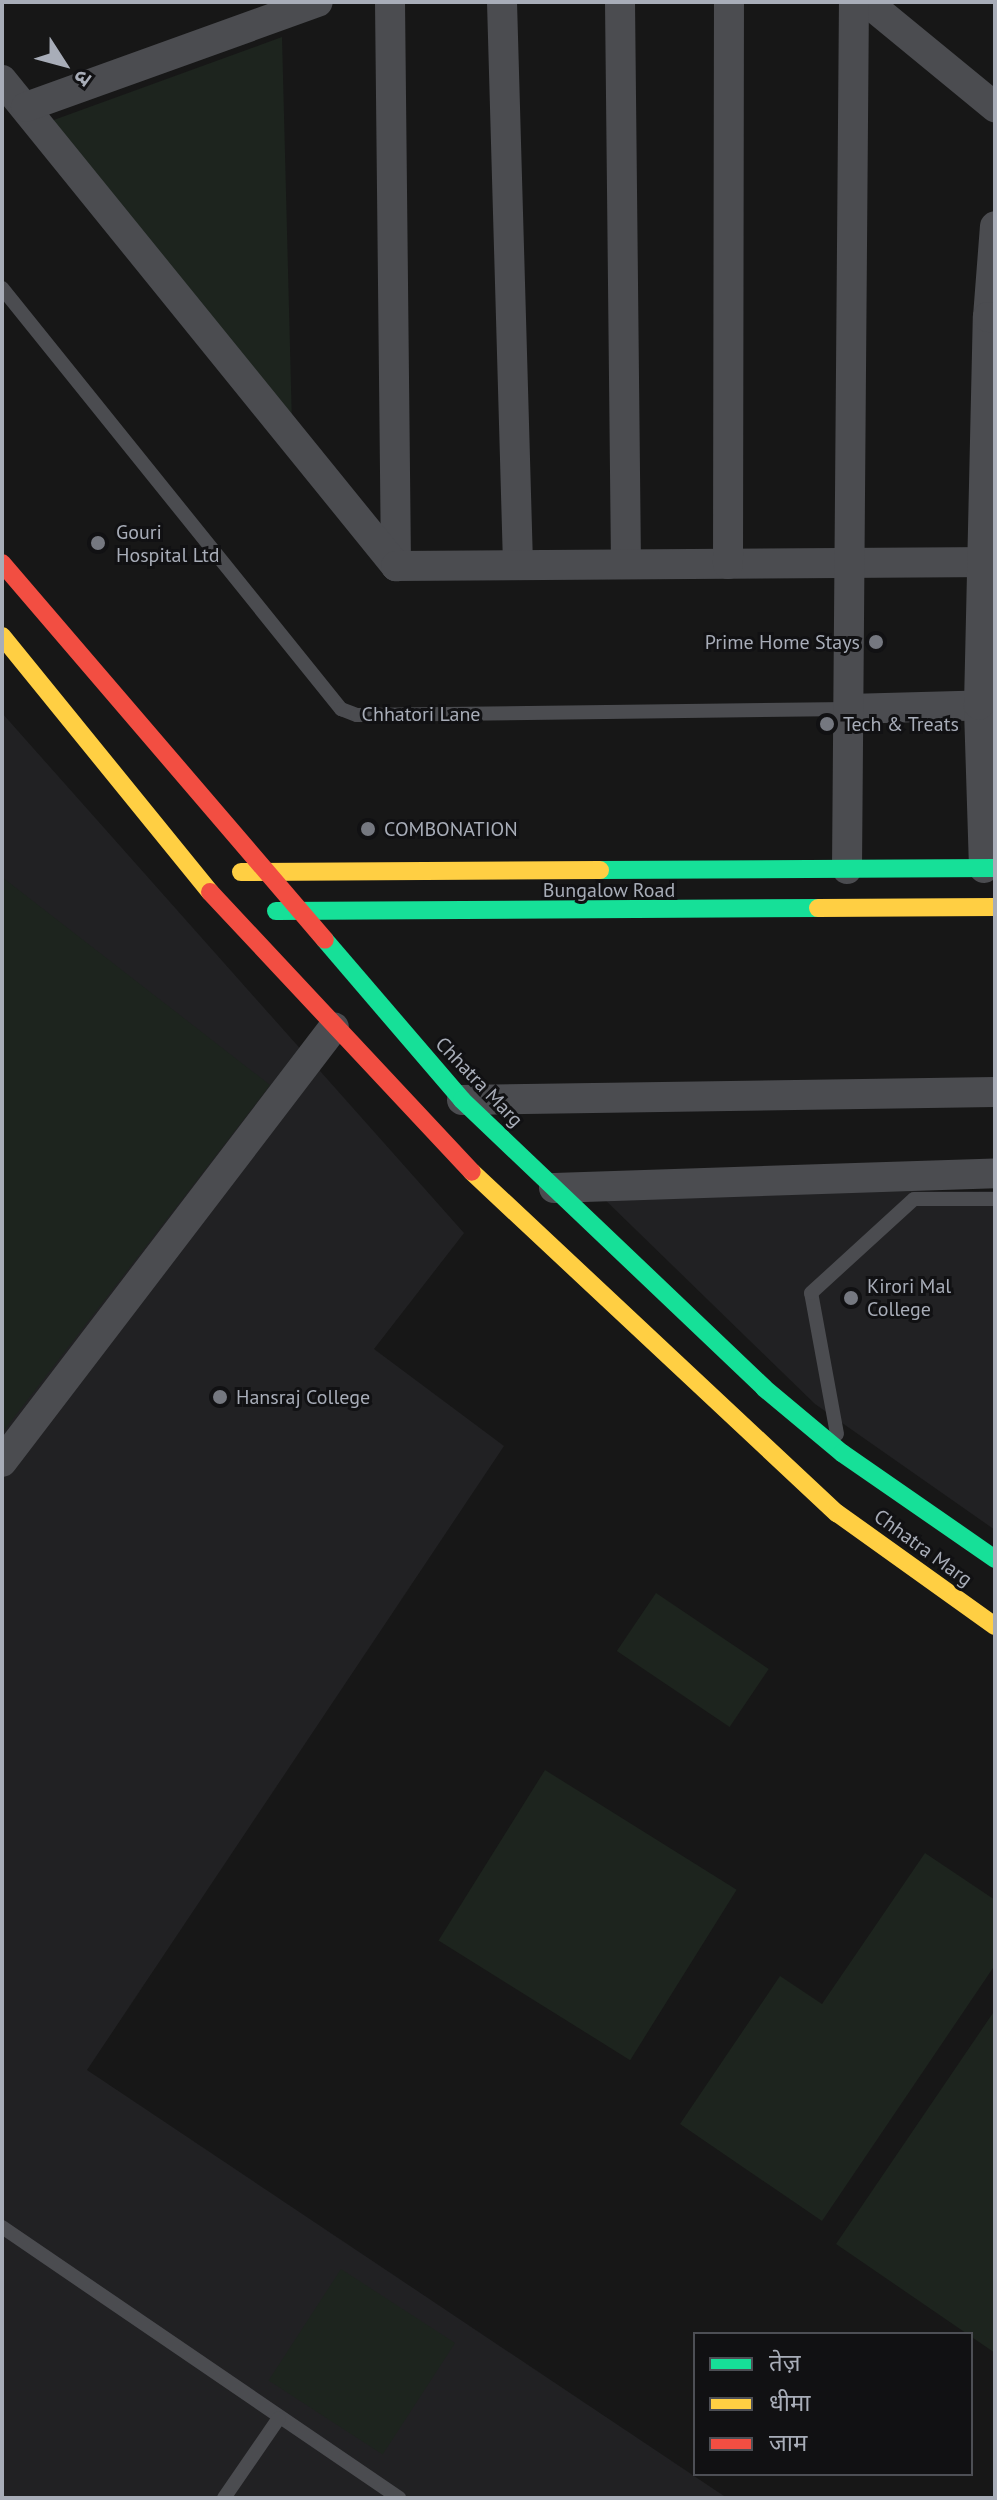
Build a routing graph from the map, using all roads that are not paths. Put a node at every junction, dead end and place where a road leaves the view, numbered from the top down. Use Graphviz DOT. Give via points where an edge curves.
graph roads {
  1 [pos="318,2"];
  2 [pos="390,2"];
  3 [pos="502,2"];
  4 [pos="620,2"];
  5 [pos="729,2"];
  6 [pos="854,2"];
  7 [pos="867,2"];
  8 [pos="2,80"];
  9 [pos="26,107"];
  10 [pos="995,107"];
  11 [pos="995,226"];
  12 [pos="2,288"];
  13 [pos="992,318"];
  14 [pos="990,562"];
  15 [pos="2,563"];
  16 [pos="626,564"];
  17 [pos="728,564"];
  18 [pos="518,565"];
  19 [pos="396,566"];
  20 [pos="849,566"];
  21 [pos="2,636"];
  22 [pos="987,705"];
  23 [pos="848,709"];
  24 [pos="989,868"];
  25 [pos="847,869"];
  26 [pos="261,871"];
  27 [pos="196,877"];
  28 [pos="995,907"];
  29 [pos="223,909"];
  30 [pos="296,912"];
  31 [pos="334,1027"];
  32 [pos="995,1092"];
  33 [pos="462,1100"];
  34 [pos="995,1173"];
  35 [pos="554,1188"];
  36 [pos="995,1199"];
  37 [pos="842,1453"];
  38 [pos="2,1462"];
  39 [pos="995,1559"];
  40 [pos="995,1626"];
  41 [pos="2,2227"];
  42 [pos="279,2418"];
  43 [pos="224,2498"];
  44 [pos="399,2498"];
  1 -- 9 [label="street"];
  2 -- 19 [label="street"];
  3 -- 18 [label="street"];
  4 -- 16 [label="street"];
  5 -- 17 [label="street"];
  6 -- 20 [label="street"];
  7 -- 10 [label="street"];
  8 -- 9 [label="street"];
  9 -- 19 [label="street"];
  11 -- 13 [label="street"];
  12 -- 23 [label="lane, Chhatori Lane" via="341,709 357,715"];
  13 -- 14 [label="street"];
  14 -- 20 [label="street"];
  14 -- 22 [label="street"];
  15 -- 26 [label="street, Chhatra Marg"];
  16 -- 17 [label="street"];
  16 -- 18 [label="street"];
  17 -- 20 [label="street"];
  18 -- 19 [label="street"];
  20 -- 23 [label="street"];
  21 -- 27 [label="street, Chhatra Marg"];
  22 -- 23 [label="street, Chhatori Lane"];
  22 -- 24 [label="street"];
  23 -- 25 [label="street"];
  24 -- 25 [label="street"];
  25 -- 26 [label="street"];
  26 -- 27 [label="street"];
  26 -- 30 [label="street, Chhatra Marg"];
  27 -- 29 [label="street, Chhatra Marg"];
  28 -- 30 [label="street, Bungalow Road"];
  29 -- 30 [label="street, Bungalow Road"];
  29 -- 31 [label="street, Chhatra Marg"];
  30 -- 33 [label="street, Chhatra Marg"];
  31 -- 38 [label="street"];
  31 -- 40 [label="street, Chhatra Marg" via="530,1233 732,1424 837,1513"];
  32 -- 33 [label="street"];
  33 -- 35 [label="street, Chhatra Marg"];
  34 -- 35 [label="street"];
  35 -- 37 [label="street, Chhatra Marg"];
  36 -- 37 [label="lane" via="914,1199 811,1293"];
  37 -- 39 [label="street, Chhatra Marg"];
  41 -- 42 [label="lane"];
  42 -- 43 [label="lane"];
  42 -- 44 [label="lane"];
}
